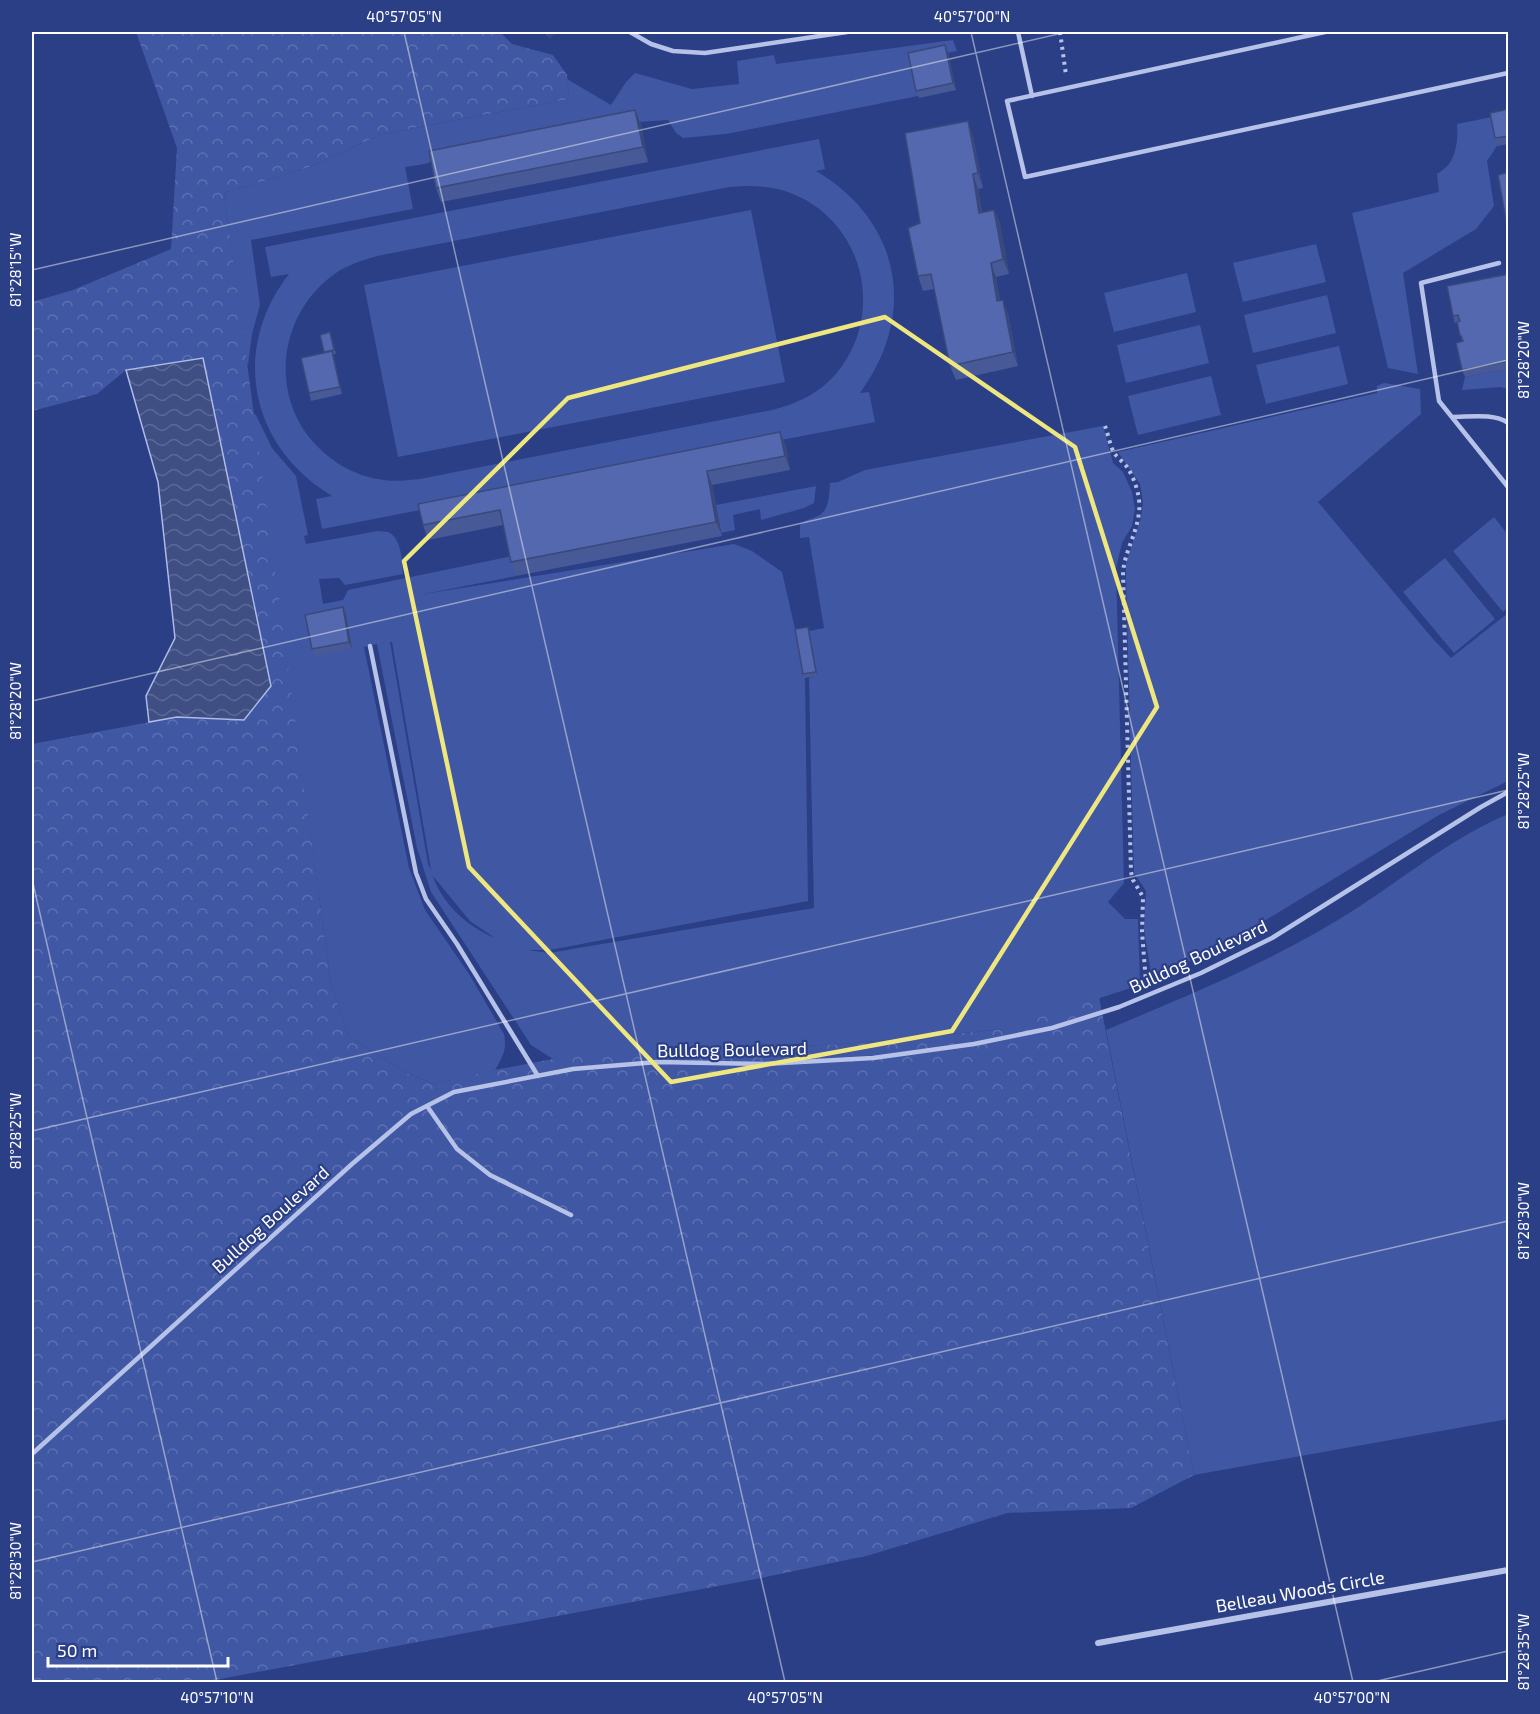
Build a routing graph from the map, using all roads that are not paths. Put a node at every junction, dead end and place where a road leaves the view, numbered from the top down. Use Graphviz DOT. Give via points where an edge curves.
graph roads {
  1 [pos="630,32"];
  2 [pos="847,32"];
  3 [pos="1018,32"];
  4 [pos="1325,32"];
  5 [pos="1509,73"];
  6 [pos="1032,96"];
  7 [pos="1499,263"];
  8 [pos="1452,417"];
  9 [pos="1509,423"];
  10 [pos="1509,487"];
  11 [pos="370,646"];
  12 [pos="1509,792"];
  13 [pos="538,1076"];
  14 [pos="426,1106"];
  15 [pos="571,1215"];
  16 [pos="32,1454"];
  17 [pos="1509,1570"];
  18 [pos="1098,1643"];
  1 -- 2 [label="lane" via="674,51 705,53"];
  3 -- 6 [label="lane"];
  4 -- 6 [label="lane"];
  5 -- 6 [label="lane" via="1025,177 1007,101"];
  7 -- 8 [label="lane" via="1421,283 1439,401"];
  8 -- 9 [label="lane" via="1494,417"];
  8 -- 10 [label="lane"];
  11 -- 13 [label="lane" via="416,873 426,899"];
  12 -- 13 [label="lane, Bulldog Boulevard" via="1272,938 1119,1007 1052,1028 873,1058 764,1064 657,1062"];
  13 -- 14 [label="lane, Bulldog Boulevard" via="454,1092"];
  14 -- 15 [label="lane" via="457,1149 490,1175"];
  14 -- 16 [label="lane, Bulldog Boulevard" via="351,1164"];
  17 -- 18 [label="street, Belleau Woods Circle"];
}
